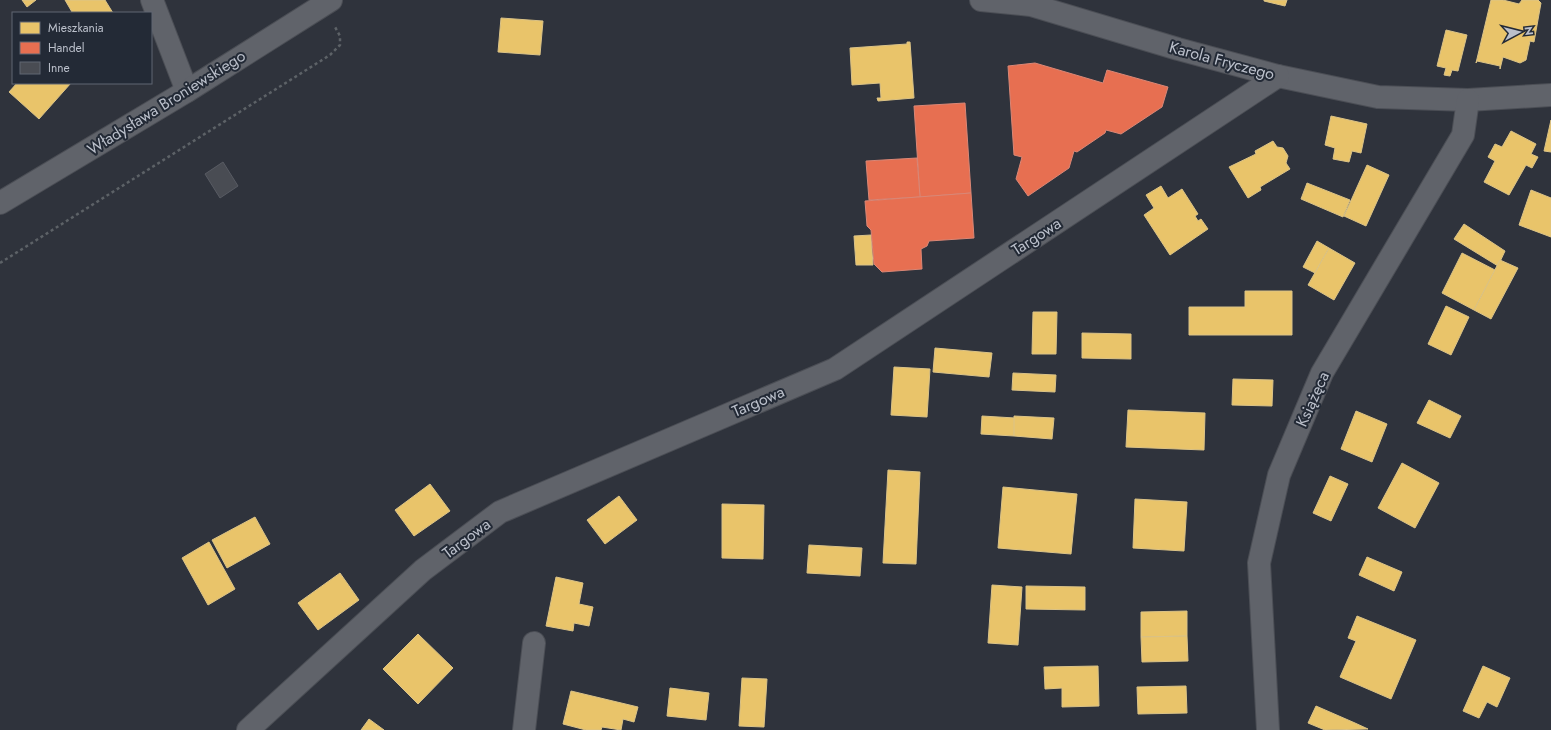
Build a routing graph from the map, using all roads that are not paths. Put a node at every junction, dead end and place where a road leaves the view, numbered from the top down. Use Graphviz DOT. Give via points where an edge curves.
graph roads {
  1 [pos="152,0"];
  2 [pos="331,0"];
  3 [pos="981,0"];
  4 [pos="1278,76"];
  5 [pos="187,91"];
  6 [pos="1551,95"];
  7 [pos="1468,100"];
  8 [pos="0,203"];
  9 [pos="534,643"];
  10 [pos="248,730"];
  11 [pos="524,730"];
  12 [pos="1268,730"];
  1 -- 5 [label="street"];
  2 -- 5 [label="street, Władysława Broniewskiego"];
  3 -- 4 [label="street, Karola Fryczego" via="1031,5"];
  4 -- 7 [label="street, Karola Fryczego" via="1378,97"];
  4 -- 10 [label="street, Targowa" via="834,369 500,512 423,570"];
  5 -- 8 [label="street, Władysława Broniewskiego"];
  6 -- 7 [label="street, Karola Fryczego"];
  7 -- 12 [label="street, Książęca" via="1463,135 1322,373 1279,475 1259,563"];
  9 -- 11 [label="street"];
}
